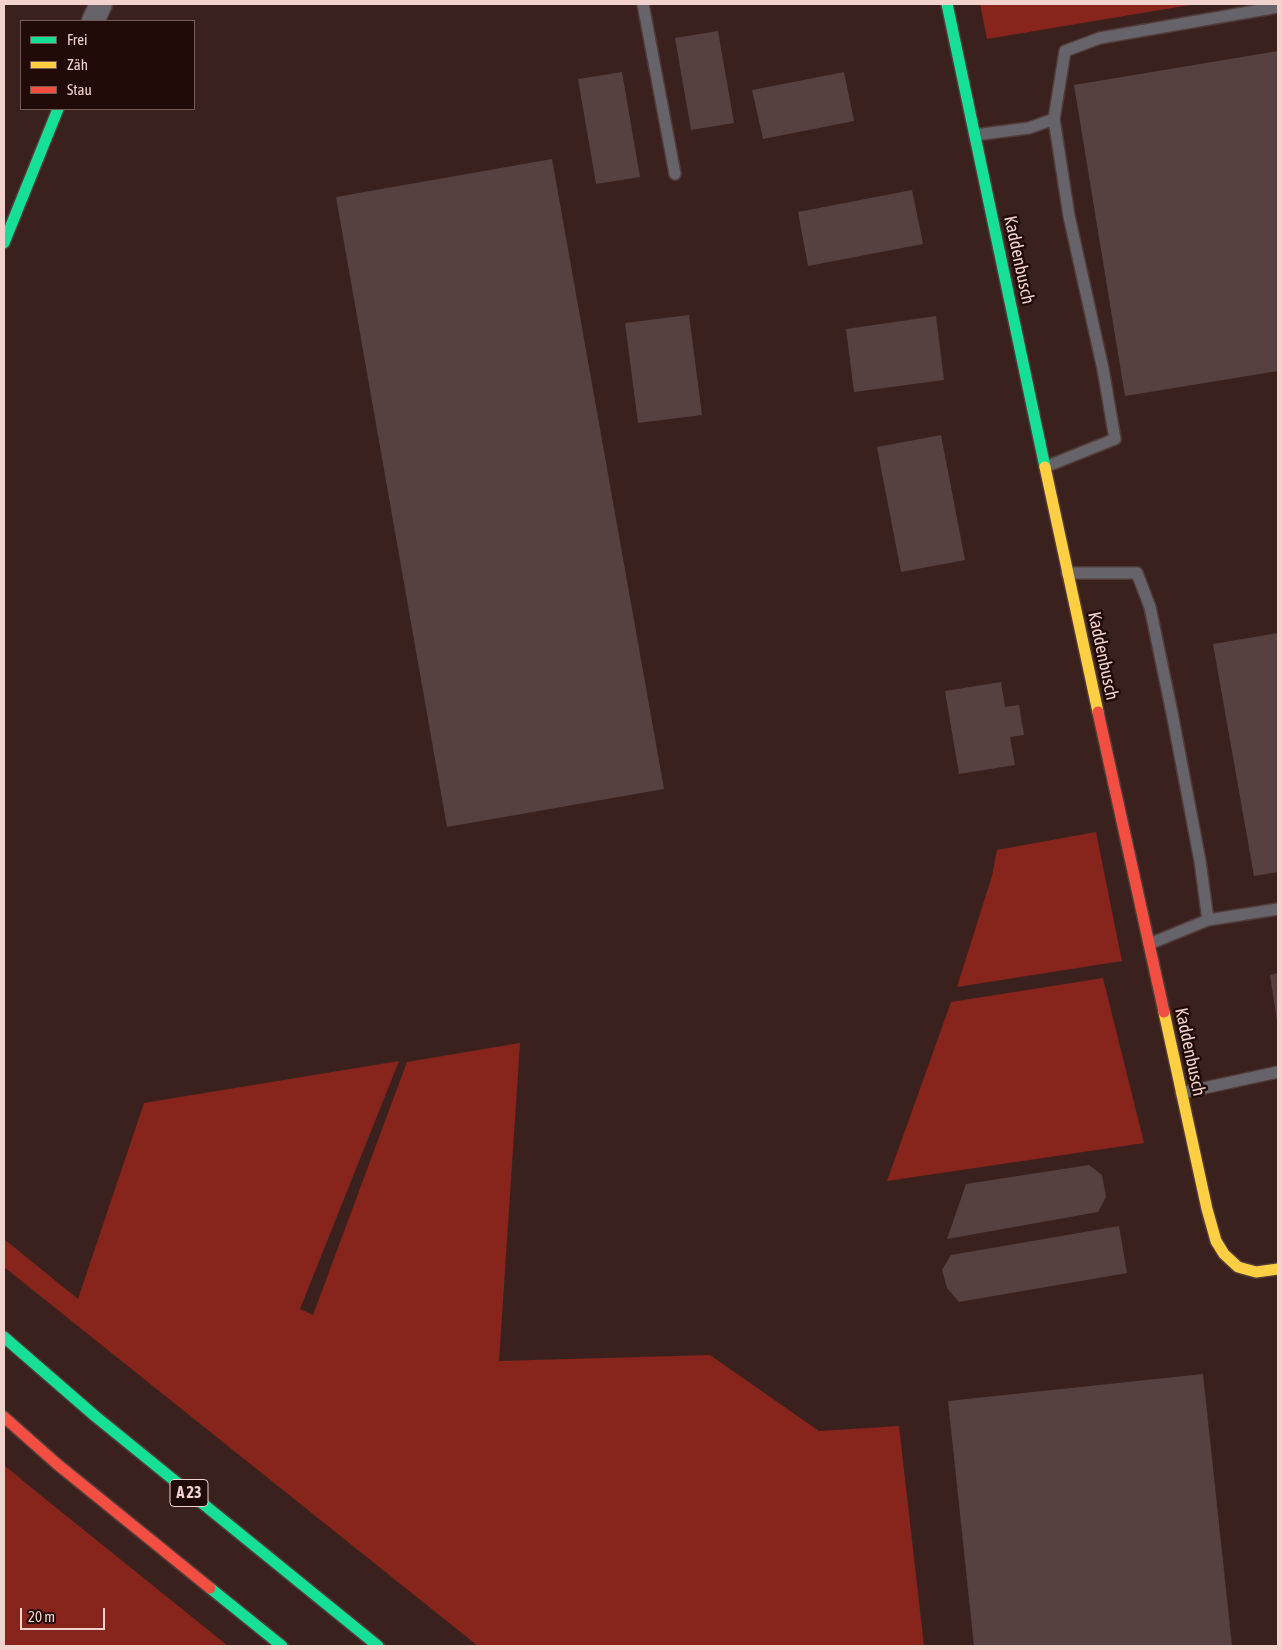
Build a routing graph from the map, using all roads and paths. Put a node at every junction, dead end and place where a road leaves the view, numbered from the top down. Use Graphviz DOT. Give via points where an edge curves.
graph roads {
  1 [pos="100,4"];
  2 [pos="644,4"];
  3 [pos="947,4"];
  4 [pos="1278,7"];
  5 [pos="94,20"];
  6 [pos="58,110"];
  7 [pos="1054,119"];
  8 [pos="975,135"];
  9 [pos="675,174"];
  10 [pos="4,243"];
  11 [pos="1045,467"];
  12 [pos="1067,573"];
  13 [pos="1278,909"];
  14 [pos="1208,920"];
  15 [pos="1149,944"];
  16 [pos="1278,1072"];
  17 [pos="1181,1093"];
  18 [pos="1278,1269"];
  19 [pos="4,1337"];
  20 [pos="4,1418"];
  21 [pos="282,1646"];
  22 [pos="378,1646"];
  1 -- 5 [label="street"];
  2 -- 9 [label="lane"];
  3 -- 8 [label="main road, Kaddenbusch"];
  4 -- 7 [label="lane" via="1100,38 1065,51"];
  6 -- 10 [label="main road"];
  7 -- 8 [label="lane" via="1029,128"];
  7 -- 11 [label="lane" via="1069,216 1115,439"];
  8 -- 11 [label="main road, Kaddenbusch"];
  11 -- 12 [label="main road, Kaddenbusch"];
  12 -- 14 [label="lane" via="1138,573 1150,607 1172,713"];
  12 -- 15 [label="main road, Kaddenbusch"];
  13 -- 14 [label="lane"];
  14 -- 15 [label="lane"];
  15 -- 17 [label="main road, Kaddenbusch"];
  16 -- 17 [label="lane"];
  17 -- 18 [label="main road, Kaddenbusch" via="1216,1241 1238,1267 1256,1272"];
  19 -- 22 [label="main road, A 23" via="95,1416"];
  20 -- 21 [label="main road"];
}
